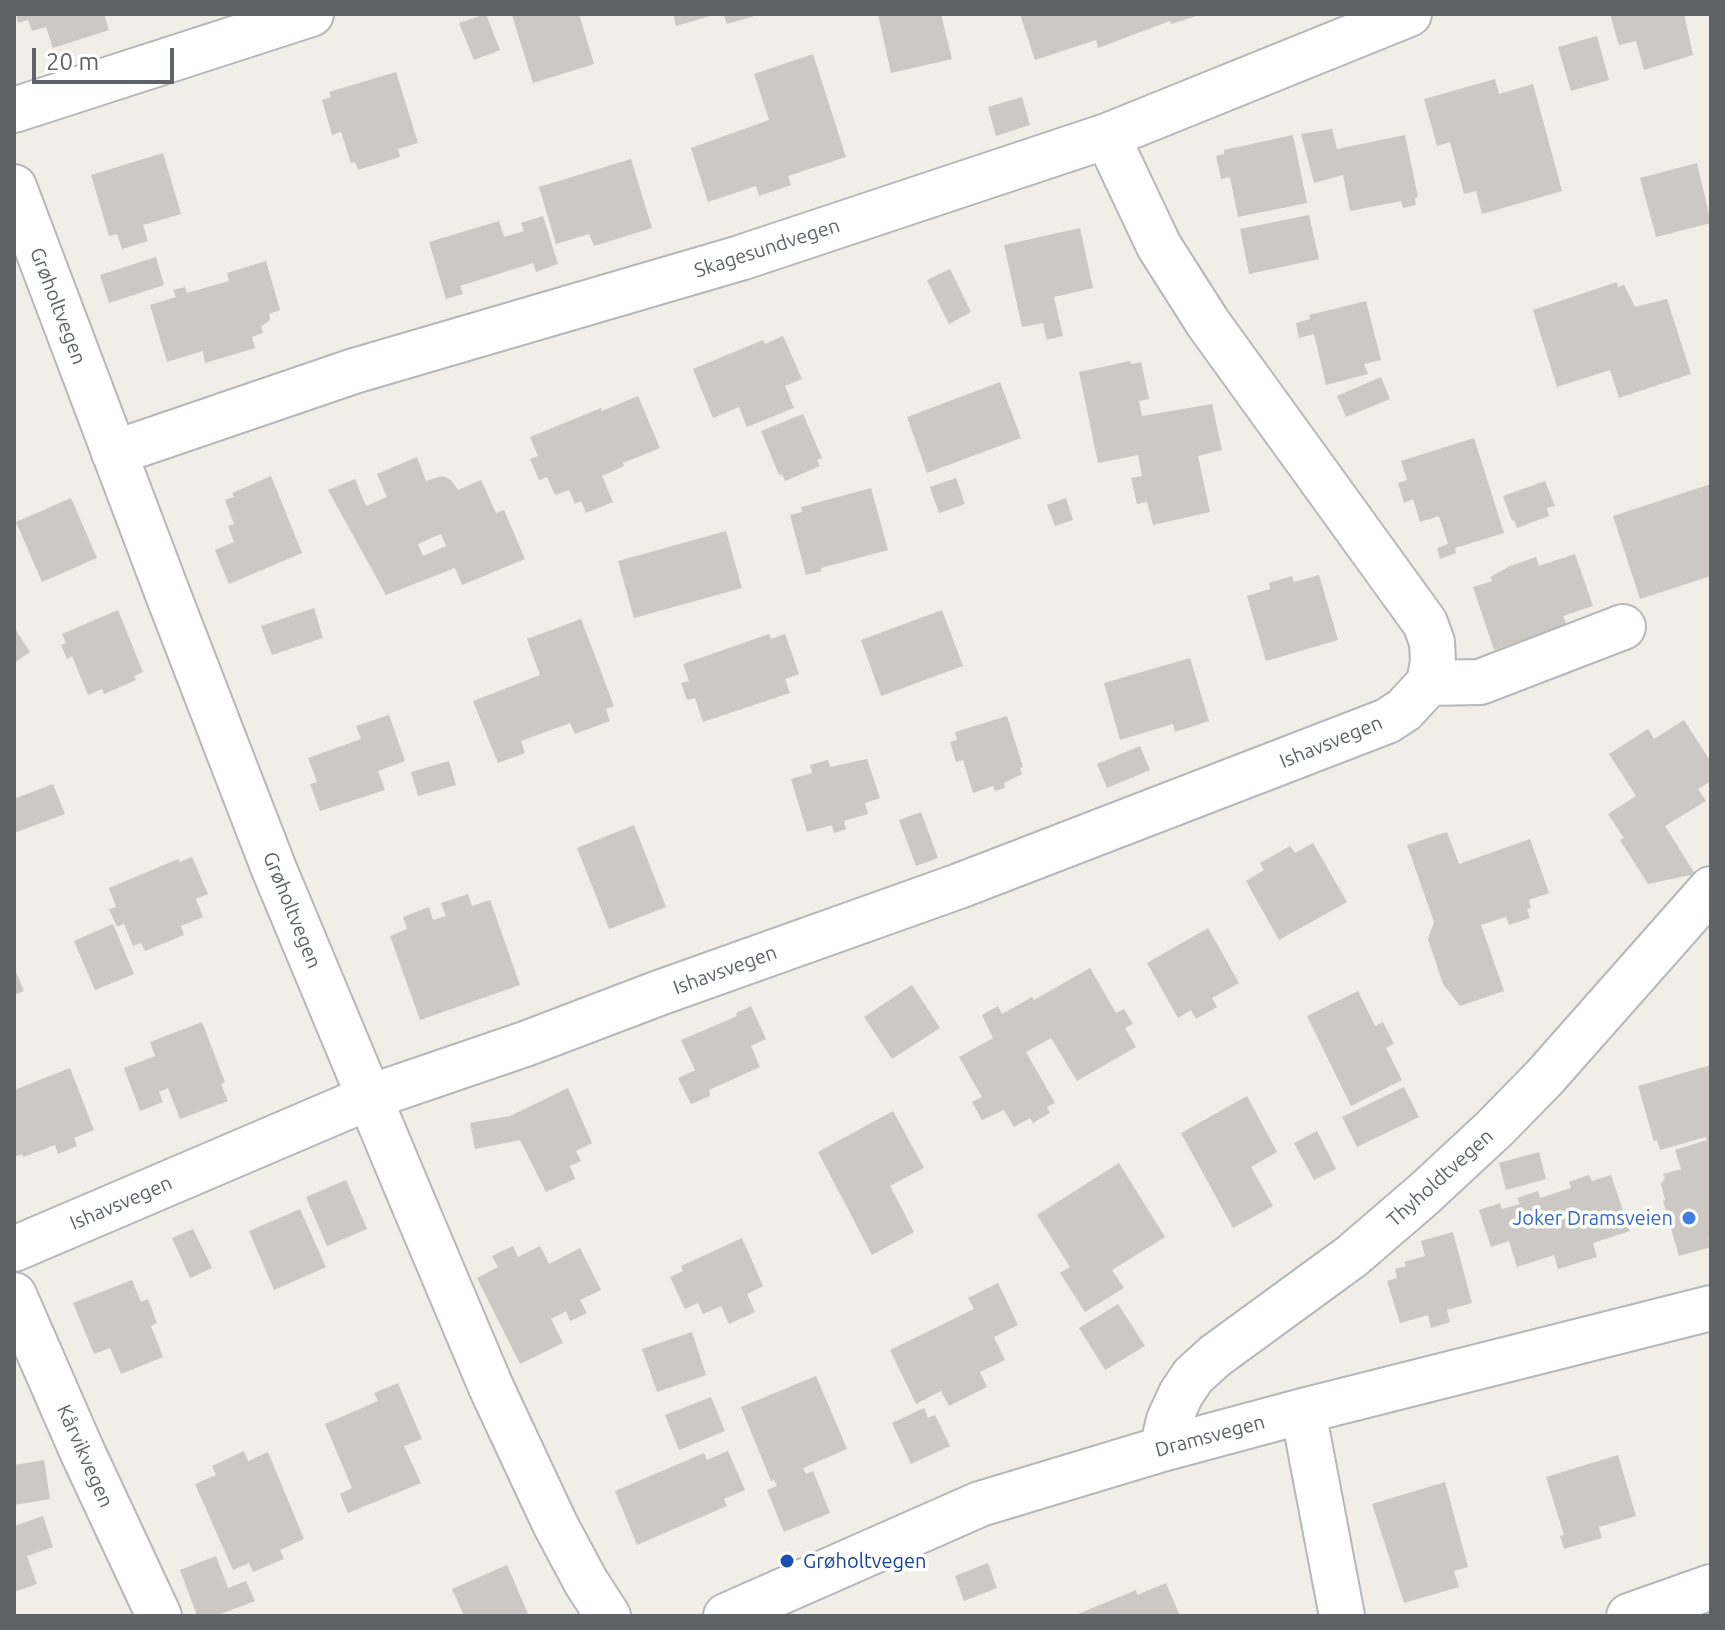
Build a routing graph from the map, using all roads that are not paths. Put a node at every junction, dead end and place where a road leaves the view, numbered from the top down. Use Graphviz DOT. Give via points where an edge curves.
graph roads {
  1 [pos="311,14"];
  2 [pos="1409,14"];
  3 [pos="14,110"];
  4 [pos="1107,136"];
  5 [pos="14,187"];
  6 [pos="114,453"];
  7 [pos="1623,627"];
  8 [pos="1429,683"];
  9 [pos="1711,889"];
  10 [pos="370,1097"];
  11 [pos="14,1249"];
  12 [pos="14,1295"];
  13 [pos="1711,1308"];
  14 [pos="1303,1411"];
  15 [pos="1162,1449"];
  16 [pos="1711,1587"];
  17 [pos="159,1616"];
  18 [pos="608,1616"];
  19 [pos="726,1616"];
  20 [pos="1342,1616"];
  21 [pos="1629,1616"];
  1 -- 3 [label="street"];
  2 -- 4 [label="street, Skagesundvegen"];
  4 -- 6 [label="street, Skagesundvegen" via="740,258 354,371"];
  4 -- 8 [label="street" via="1159,246 1208,323 1425,623 1432,642"];
  5 -- 6 [label="street, Grøholtvegen"];
  6 -- 10 [label="street, Grøholtvegen" via="274,869"];
  7 -- 8 [label="street" via="1480,682"];
  8 -- 10 [label="street, Ishavsvegen" via="1387,721 959,886"];
  9 -- 15 [label="street, Thyholdtvegen" via="1494,1129 1352,1256 1193,1376 1169,1420"];
  10 -- 11 [label="street, Ishavsvegen"];
  10 -- 18 [label="street, Grøholtvegen" via="498,1401 555,1524"];
  12 -- 17 [label="street, Kårvikvegen"];
  13 -- 14 [label="street, Dramsvegen"];
  14 -- 15 [label="street, Dramsvegen"];
  14 -- 20 [label="street"];
  15 -- 19 [label="street, Dramsvegen" via="980,1504"];
  16 -- 21 [label="street"];
}
